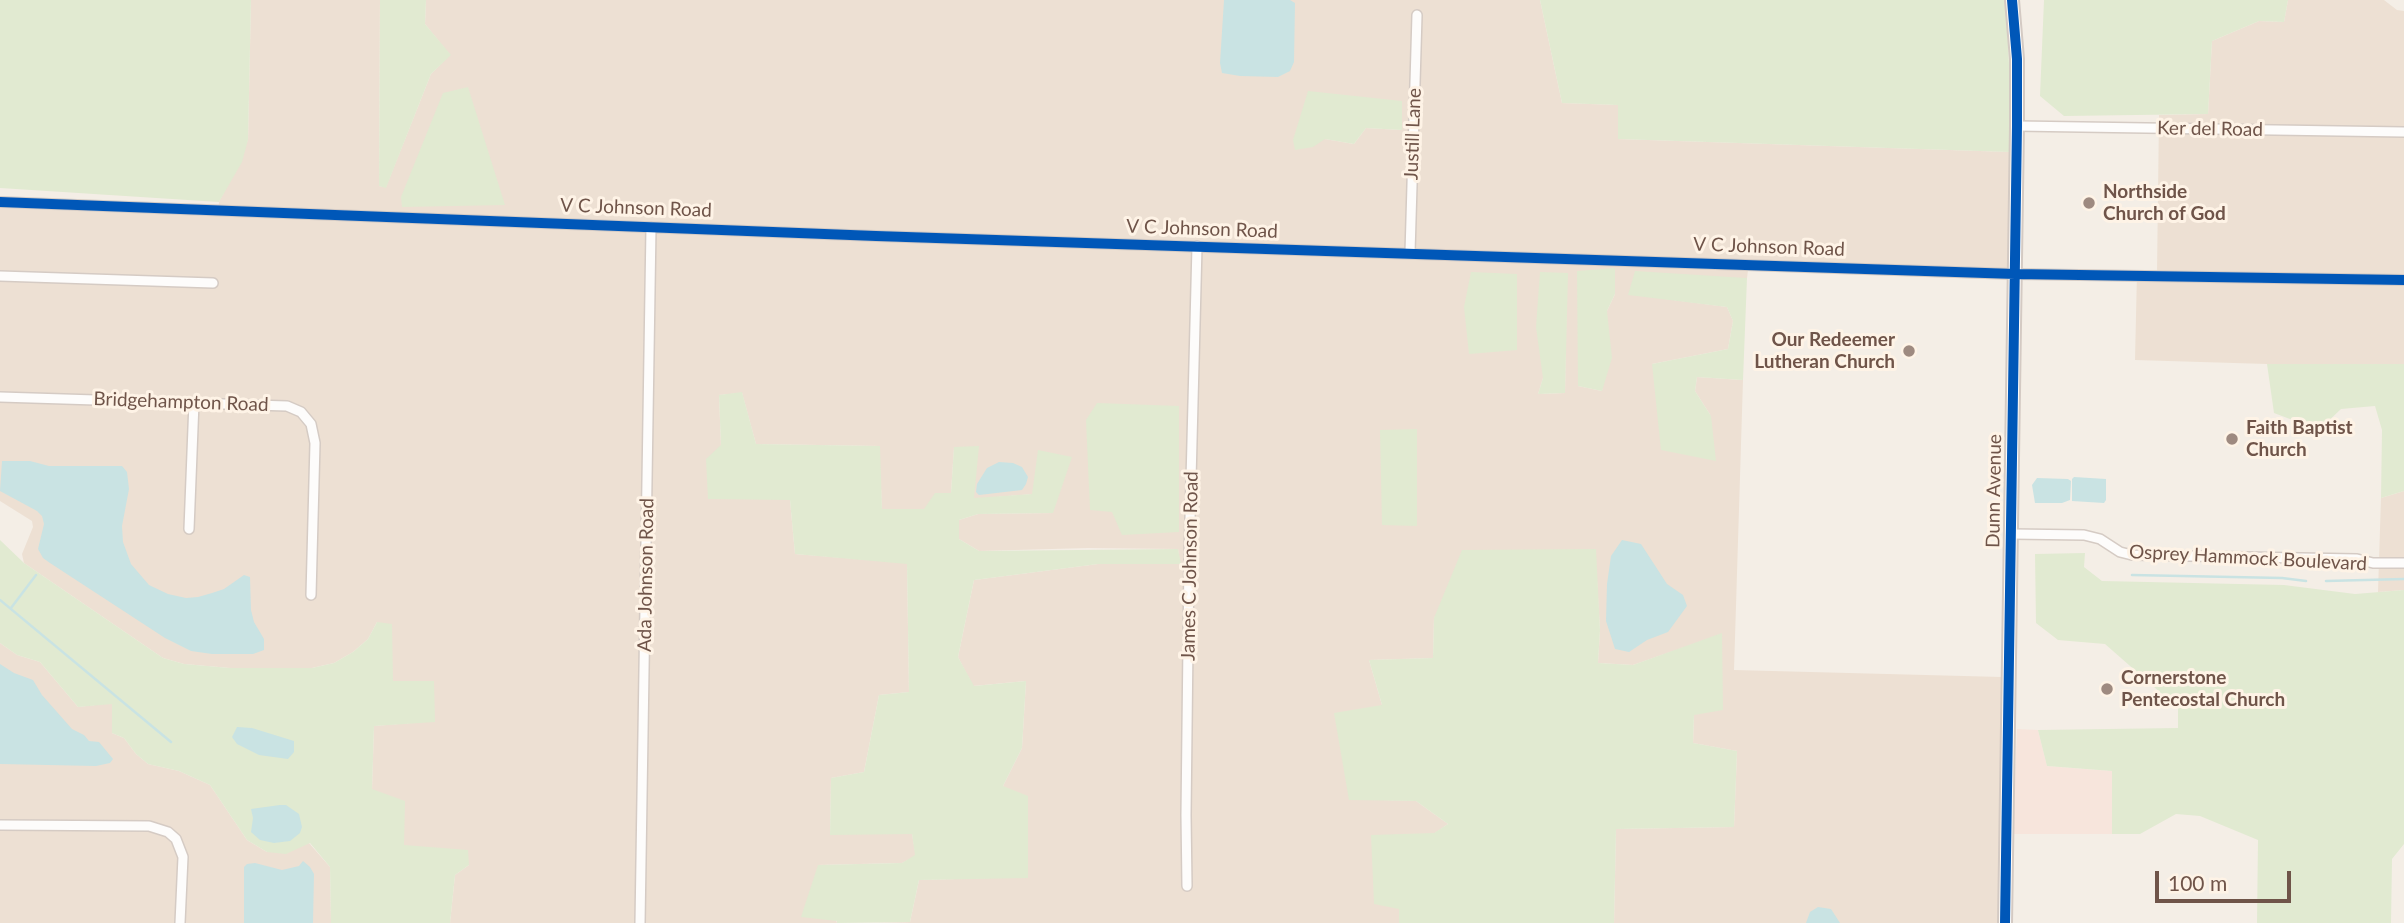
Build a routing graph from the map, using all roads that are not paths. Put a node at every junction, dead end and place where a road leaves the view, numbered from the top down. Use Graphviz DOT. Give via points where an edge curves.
graph roads {
  1 [pos="2012,0"];
  2 [pos="2018,0"];
  3 [pos="1417,15"];
  4 [pos="2017,59"];
  5 [pos="2017,125"];
  6 [pos="2404,132"];
  7 [pos="0,202"];
  8 [pos="651,226"];
  9 [pos="1197,246"];
  10 [pos="1410,253"];
  11 [pos="2015,274"];
  12 [pos="0,276"];
  13 [pos="2404,280"];
  14 [pos="213,283"];
  15 [pos="0,397"];
  16 [pos="194,402"];
  17 [pos="189,529"];
  18 [pos="2012,534"];
  19 [pos="2404,563"];
  20 [pos="311,595"];
  21 [pos="0,825"];
  22 [pos="1187,886"];
  23 [pos="180,923"];
  24 [pos="640,923"];
  25 [pos="2005,923"];
  1 -- 4 [label="main road, Dunn Avenue"];
  2 -- 4 [label="main road, Dunn Avenue"];
  3 -- 10 [label="street, Justill Lane"];
  4 -- 5 [label="main road, Dunn Avenue"];
  5 -- 6 [label="street, Ker del Road"];
  5 -- 11 [label="main road, Dunn Avenue"];
  7 -- 8 [label="street, V C Johnson Road"];
  8 -- 9 [label="street, V C Johnson Road"];
  8 -- 24 [label="street, Ada Johnson Road"];
  9 -- 10 [label="street, V C Johnson Road"];
  9 -- 22 [label="street, James C Johnson Road"];
  10 -- 11 [label="street, V C Johnson Road"];
  11 -- 13 [label="street, V C Johnson Road"];
  11 -- 18 [label="main road, Dunn Avenue"];
  12 -- 14 [label="street"];
  15 -- 16 [label="street, Bridgehampton Road"];
  16 -- 17 [label="street"];
  16 -- 20 [label="street, Bridgehampton Road" via="287,405 311,424 315,443"];
  18 -- 19 [label="street, Osprey Hammock Boulevard" via="2084,535 2132,555"];
  18 -- 25 [label="main road, Dunn Avenue"];
  21 -- 23 [label="street" via="149,826 168,832 183,857"];
}
